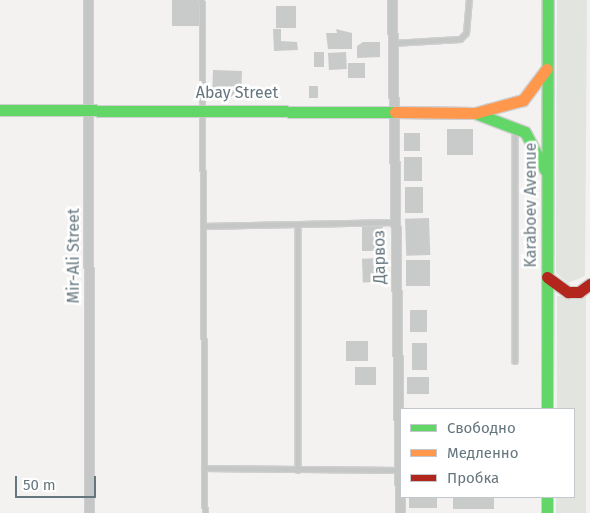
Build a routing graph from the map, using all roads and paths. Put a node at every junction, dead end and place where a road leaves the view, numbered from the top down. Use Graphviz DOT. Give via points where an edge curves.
graph roads {
  1 [pos="88,0"];
  2 [pos="202,0"];
  3 [pos="392,0"];
  4 [pos="470,0"];
  5 [pos="548,0"];
  6 [pos="392,43"];
  7 [pos="548,67"];
  8 [pos="89,109"];
  9 [pos="205,109"];
  10 [pos="0,110"];
  11 [pos="393,111"];
  12 [pos="475,112"];
  13 [pos="515,127"];
  14 [pos="547,176"];
  15 [pos="394,222"];
  16 [pos="298,224"];
  17 [pos="204,226"];
  18 [pos="547,277"];
  19 [pos="590,284"];
  20 [pos="515,361"];
  21 [pos="547,408"];
  22 [pos="204,468"];
  23 [pos="298,470"];
  24 [pos="399,470"];
  25 [pos="547,498"];
  26 [pos="89,513"];
  27 [pos="205,513"];
  28 [pos="400,513"];
  29 [pos="547,513"];
  1 -- 8 [label="street, Mir-Ali Street"];
  2 -- 9 [label="lane"];
  3 -- 6 [label="street, Дарвоз"];
  4 -- 6 [label="lane" via="466,32 460,39"];
  5 -- 7 [label="main road, Karaboev Avenue"];
  6 -- 11 [label="street, Дарвоз"];
  7 -- 12 [label="main road, Abay Street" via="534,91 523,100"];
  7 -- 14 [label="main road, Karaboev Avenue"];
  8 -- 9 [label="main road, Abay Street"];
  8 -- 10 [label="main road, Abay Street"];
  8 -- 26 [label="street, Mir-Ali Street"];
  9 -- 11 [label="main road, Abay Street"];
  9 -- 17 [label="lane"];
  11 -- 12 [label="main road, Abay Street"];
  11 -- 15 [label="street, Дарвоз"];
  12 -- 13 [label="main road, Abay Street"];
  13 -- 14 [label="main road, Abay Street" via="535,145"];
  13 -- 20 [label="lane"];
  14 -- 18 [label="main road, Karaboev Avenue"];
  15 -- 16 [label="lane"];
  15 -- 24 [label="street, Дарвоз"];
  16 -- 17 [label="lane"];
  16 -- 23 [label="lane"];
  17 -- 22 [label="lane"];
  18 -- 19 [label="main road" via="568,292 579,292"];
  18 -- 21 [label="main road, Karaboev Avenue"];
  22 -- 23 [label="lane"];
  22 -- 27 [label="lane"];
  23 -- 24 [label="lane"];
  24 -- 28 [label="street, Дарвоз"];
  25 -- 29 [label="main road"];
}
